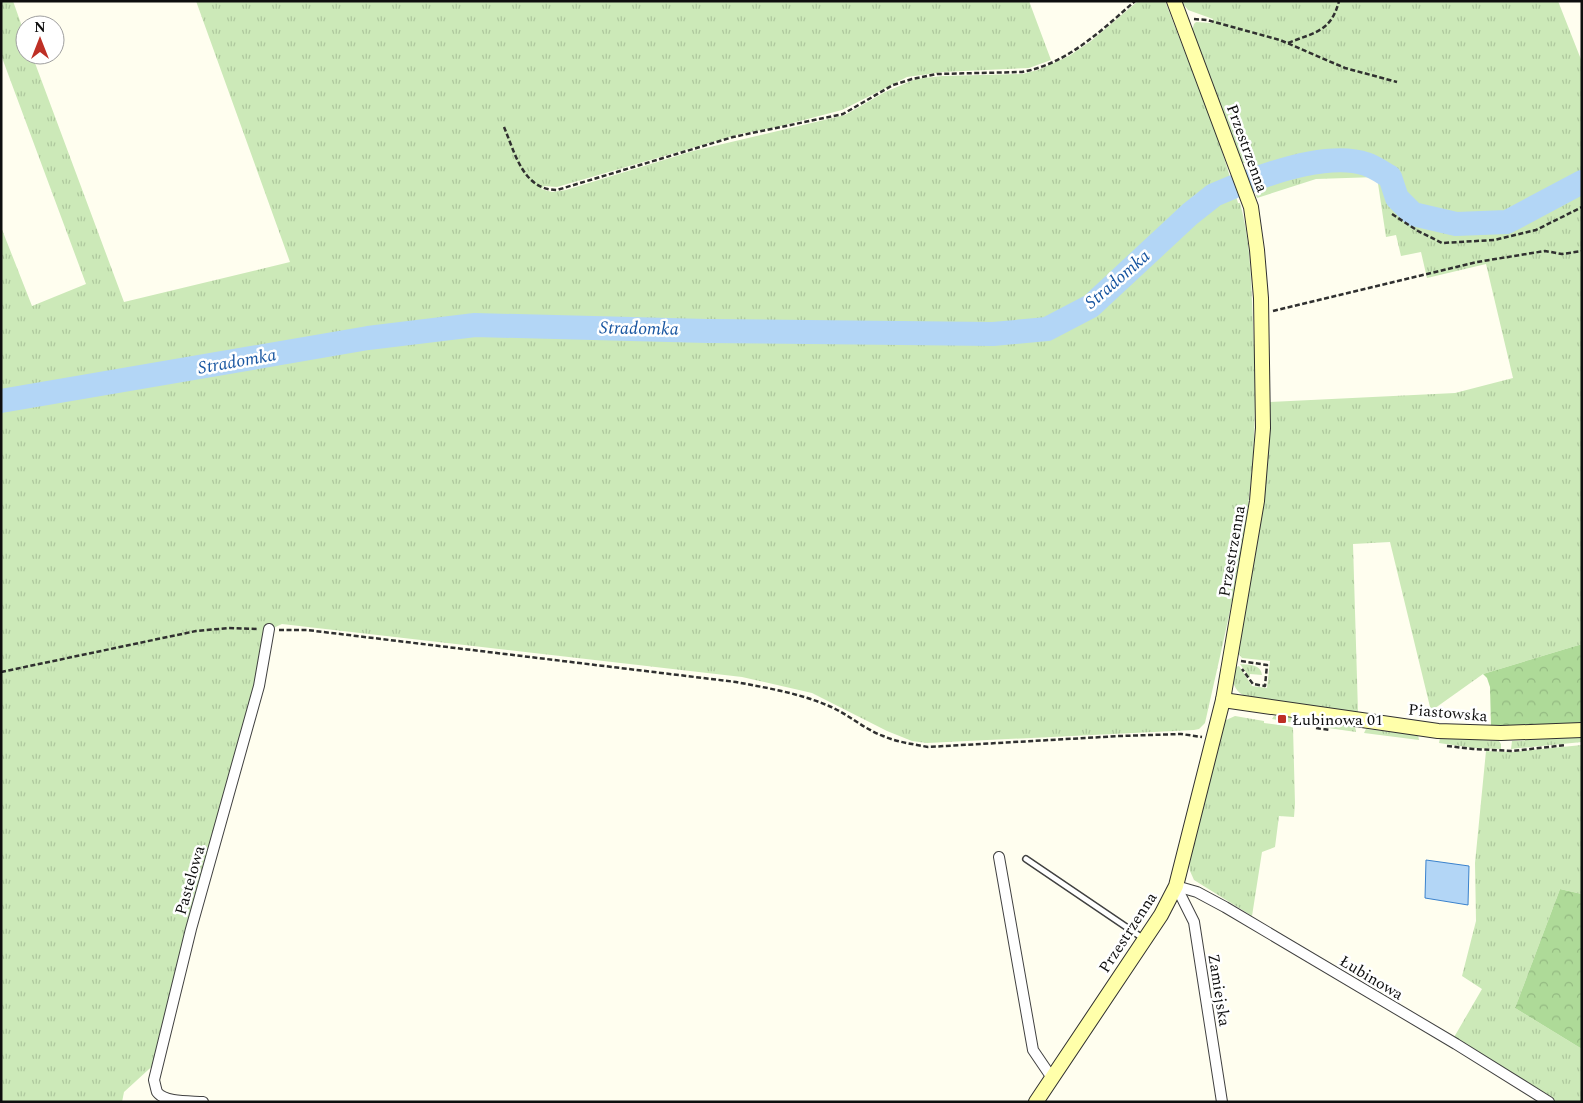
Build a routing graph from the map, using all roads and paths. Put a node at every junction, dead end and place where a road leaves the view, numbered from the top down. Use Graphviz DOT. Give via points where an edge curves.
graph roads {
  1 [pos="1135,1"];
  2 [pos="1174,1"];
  3 [pos="1339,1"];
  4 [pos="1181,20"];
  5 [pos="1288,43"];
  6 [pos="1397,82"];
  7 [pos="504,127"];
  8 [pos="1582,207"];
  9 [pos="1392,214"];
  10 [pos="1582,251"];
  11 [pos="1261,314"];
  12 [pos="269,630"];
  13 [pos="1230,661"];
  14 [pos="1,672"];
  15 [pos="1223,700"];
  16 [pos="1582,730"];
  17 [pos="1213,738"];
  18 [pos="1000,857"];
  19 [pos="1026,859"];
  20 [pos="1176,886"];
  21 [pos="1144,940"];
  22 [pos="1052,1078"];
  23 [pos="203,1102"];
  24 [pos="1036,1102"];
  25 [pos="1222,1102"];
  26 [pos="1549,1102"];
  1 -- 7 [label="path" via="1084,44 1033,70 912,78 893,85 843,114 733,137 557,190 539,187 529,179"];
  2 -- 4 [label="street, Przestrzenna"];
  3 -- 5 [label="path" via="1326,28"];
  4 -- 5 [label="path" via="1206,20"];
  4 -- 11 [label="street, Przestrzenna" via="1251,207"];
  5 -- 6 [label="path" via="1345,68"];
  8 -- 9 [label="path" via="1536,230 1494,240 1442,243"];
  10 -- 11 [label="path" via="1562,254 1545,251 1477,262"];
  11 -- 13 [label="street, Przestrzenna" via="1263,428 1258,501"];
  12 -- 14 [label="path" via="196,630"];
  12 -- 17 [label="path" via="307,630 736,682 813,700 881,736 928,747 1181,734"];
  12 -- 23 [label="street, Pastelowa" via="259,686 191,929 154,1080 163,1097"];
  13 -- 13 [label="path" via="1267,665 1265,686 1253,684 1240,665"];
  13 -- 15 [label="street, Przestrzenna"];
  15 -- 16 [label="street, Piastowska" via="1438,730 1501,733"];
  15 -- 17 [label="street, Przestrzenna"];
  17 -- 20 [label="street, Przestrzenna"];
  18 -- 22 [label="street" via="1032,1050"];
  19 -- 21 [label="lane"];
  20 -- 21 [label="street, Przestrzenna"];
  20 -- 25 [label="street, Zamiejska" via="1194,922"];
  20 -- 26 [label="street, Łubinowa" via="1197,892 1224,907"];
  21 -- 22 [label="street, Przestrzenna"];
  22 -- 24 [label="street, Przestrzenna"];
}
